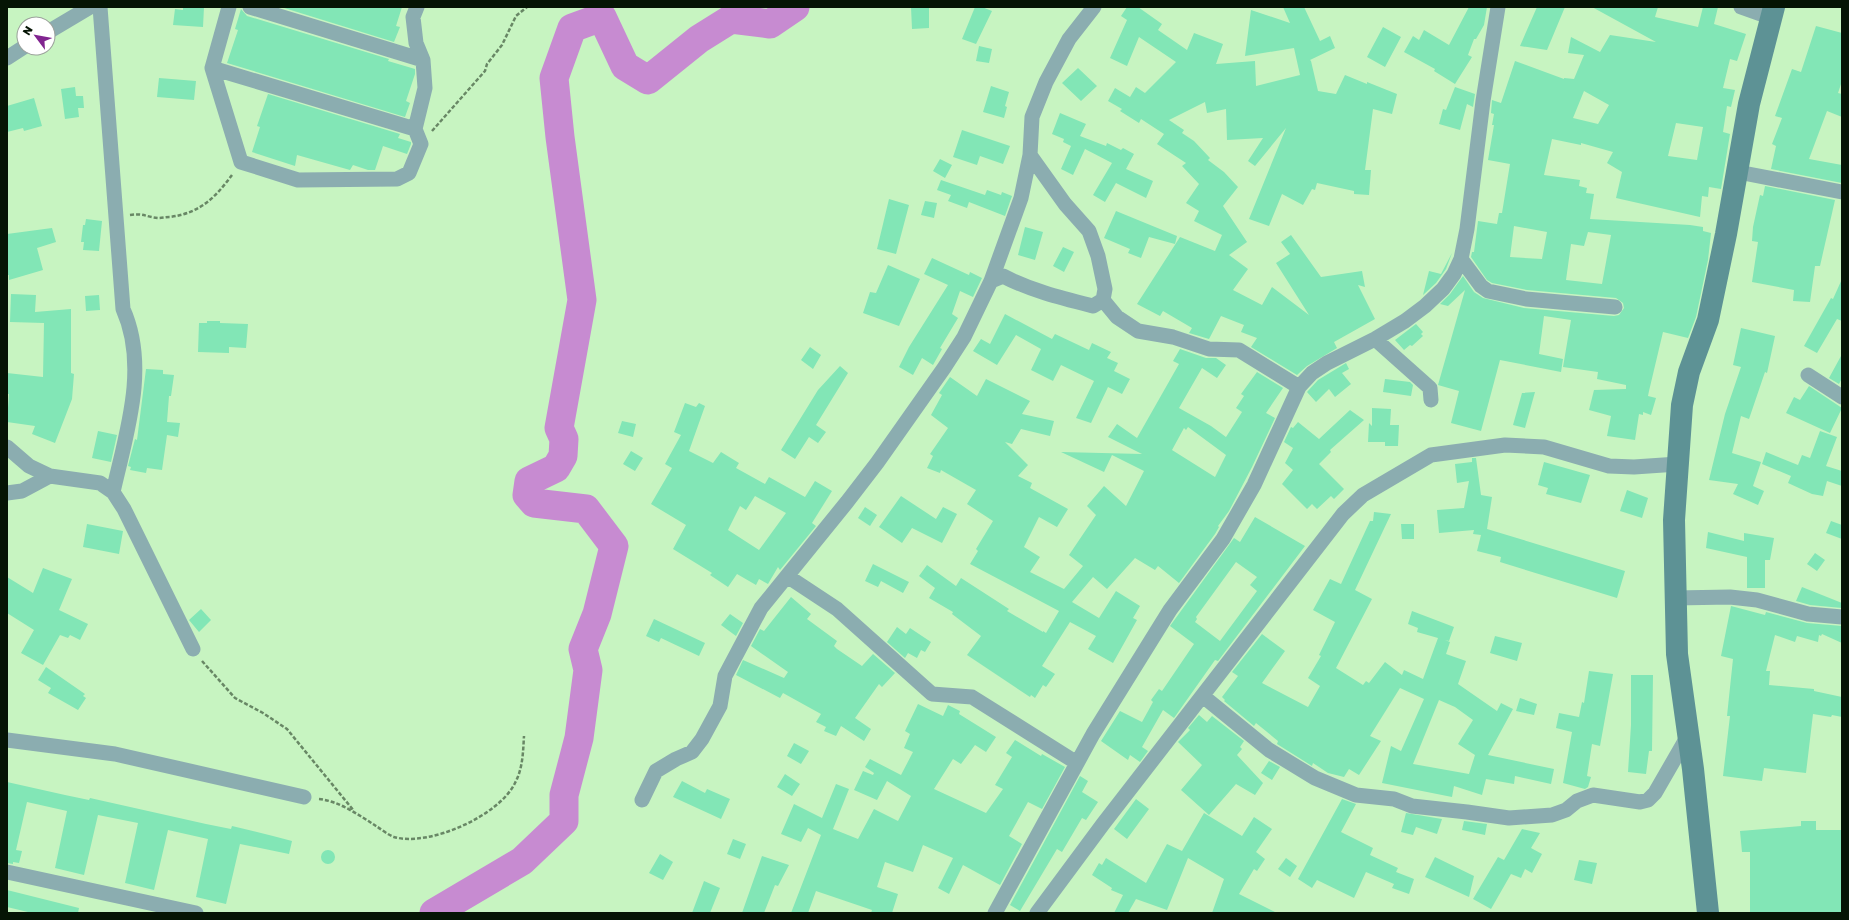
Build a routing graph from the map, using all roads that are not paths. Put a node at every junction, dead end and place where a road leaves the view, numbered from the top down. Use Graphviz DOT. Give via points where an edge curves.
graph roads {
  1 [pos="90,7"];
  2 [pos="100,7"];
  3 [pos="229,7"];
  4 [pos="250,7"];
  5 [pos="417,7"];
  6 [pos="1094,7"];
  7 [pos="1498,7"];
  8 [pos="1741,7"];
  9 [pos="1773,12"];
  10 [pos="56,27"];
  11 [pos="16,52"];
  12 [pos="7,58"];
  13 [pos="423,60"];
  14 [pos="212,68"];
  15 [pos="415,129"];
  16 [pos="1030,155"];
  17 [pos="1738,172"];
  18 [pos="1842,192"];
  19 [pos="1461,259"];
  20 [pos="991,281"];
  21 [pos="1103,300"];
  22 [pos="1615,307"];
  23 [pos="1375,339"];
  24 [pos="1808,375"];
  25 [pos="1299,387"];
  26 [pos="1842,397"];
  27 [pos="1432,400"];
  28 [pos="7,447"];
  29 [pos="1678,464"];
  30 [pos="50,476"];
  31 [pos="113,492"];
  32 [pos="7,493"];
  33 [pos="787,576"];
  34 [pos="1675,598"];
  35 [pos="1842,617"];
  36 [pos="193,649"];
  37 [pos="1204,697"];
  38 [pos="1688,734"];
  39 [pos="7,740"];
  40 [pos="1076,763"];
  41 [pos="304,797"];
  42 [pos="642,800"];
  43 [pos="7,872"];
  44 [pos="196,913"];
  45 [pos="995,913"];
  46 [pos="1037,913"];
  47 [pos="1708,913"];
  1 -- 10 [label="street"];
  2 -- 31 [label="street" via="124,309 129,320 135,360 134,395"];
  3 -- 14 [label="street"];
  4 -- 13 [label="street"];
  5 -- 13 [label="street" via="413,17 415,36"];
  6 -- 16 [label="street" via="1069,39 1046,82 1032,117"];
  7 -- 19 [label="street"];
  8 -- 9 [label="street"];
  9 -- 17 [label="street" via="1749,104"];
  11 -- 12 [label="street"];
  13 -- 15 [label="street" via="424,88"];
  14 -- 15 [label="street"];
  14 -- 15 [label="street" via="241,162 298,180 397,179 408,173 421,144"];
  16 -- 20 [label="street" via="1021,198"];
  16 -- 21 [label="street" via="1065,204 1089,231 1098,256 1104,290"];
  17 -- 18 [label="street"];
  17 -- 29 [label="street" via="1708,320 1689,372 1682,405"];
  19 -- 22 [label="street" via="1481,286 1488,290 1526,298"];
  19 -- 23 [label="street" via="1454,274 1425,306"];
  20 -- 21 [label="street" via="1003,276 1025,287 1093,306"];
  20 -- 33 [label="street" via="964,337 940,374 847,502"];
  21 -- 25 [label="street" via="1117,317 1138,330 1173,337 1209,349 1239,350"];
  23 -- 25 [label="street" via="1327,363 1312,373"];
  23 -- 27 [label="street" via="1430,388"];
  24 -- 26 [label="street"];
  25 -- 40 [label="street" via="1254,486 1223,539 1170,610"];
  28 -- 30 [label="street" via="29,466"];
  29 -- 34 [label="street" via="1674,520"];
  29 -- 37 [label="street" via="1609,466 1544,447 1505,445 1431,455 1363,495 1343,514"];
  30 -- 31 [label="street" via="100,484"];
  30 -- 32 [label="street" via="22,491"];
  31 -- 36 [label="street" via="124,509"];
  33 -- 40 [label="street" via="837,609 932,694 972,697"];
  33 -- 42 [label="street" via="761,608 725,676 720,706 702,740 692,752 656,771"];
  34 -- 35 [label="street" via="1730,597 1757,600 1808,614"];
  34 -- 38 [label="street" via="1676,654"];
  37 -- 38 [label="street" via="1269,750 1314,778 1356,795 1394,800 1412,806 1509,818 1552,815 1593,795 1640,802 1648,800 1655,793"];
  37 -- 46 [label="street"];
  38 -- 47 [label="street"];
  39 -- 41 [label="street" via="115,754"];
  40 -- 45 [label="street"];
  43 -- 44 [label="street"];
}
